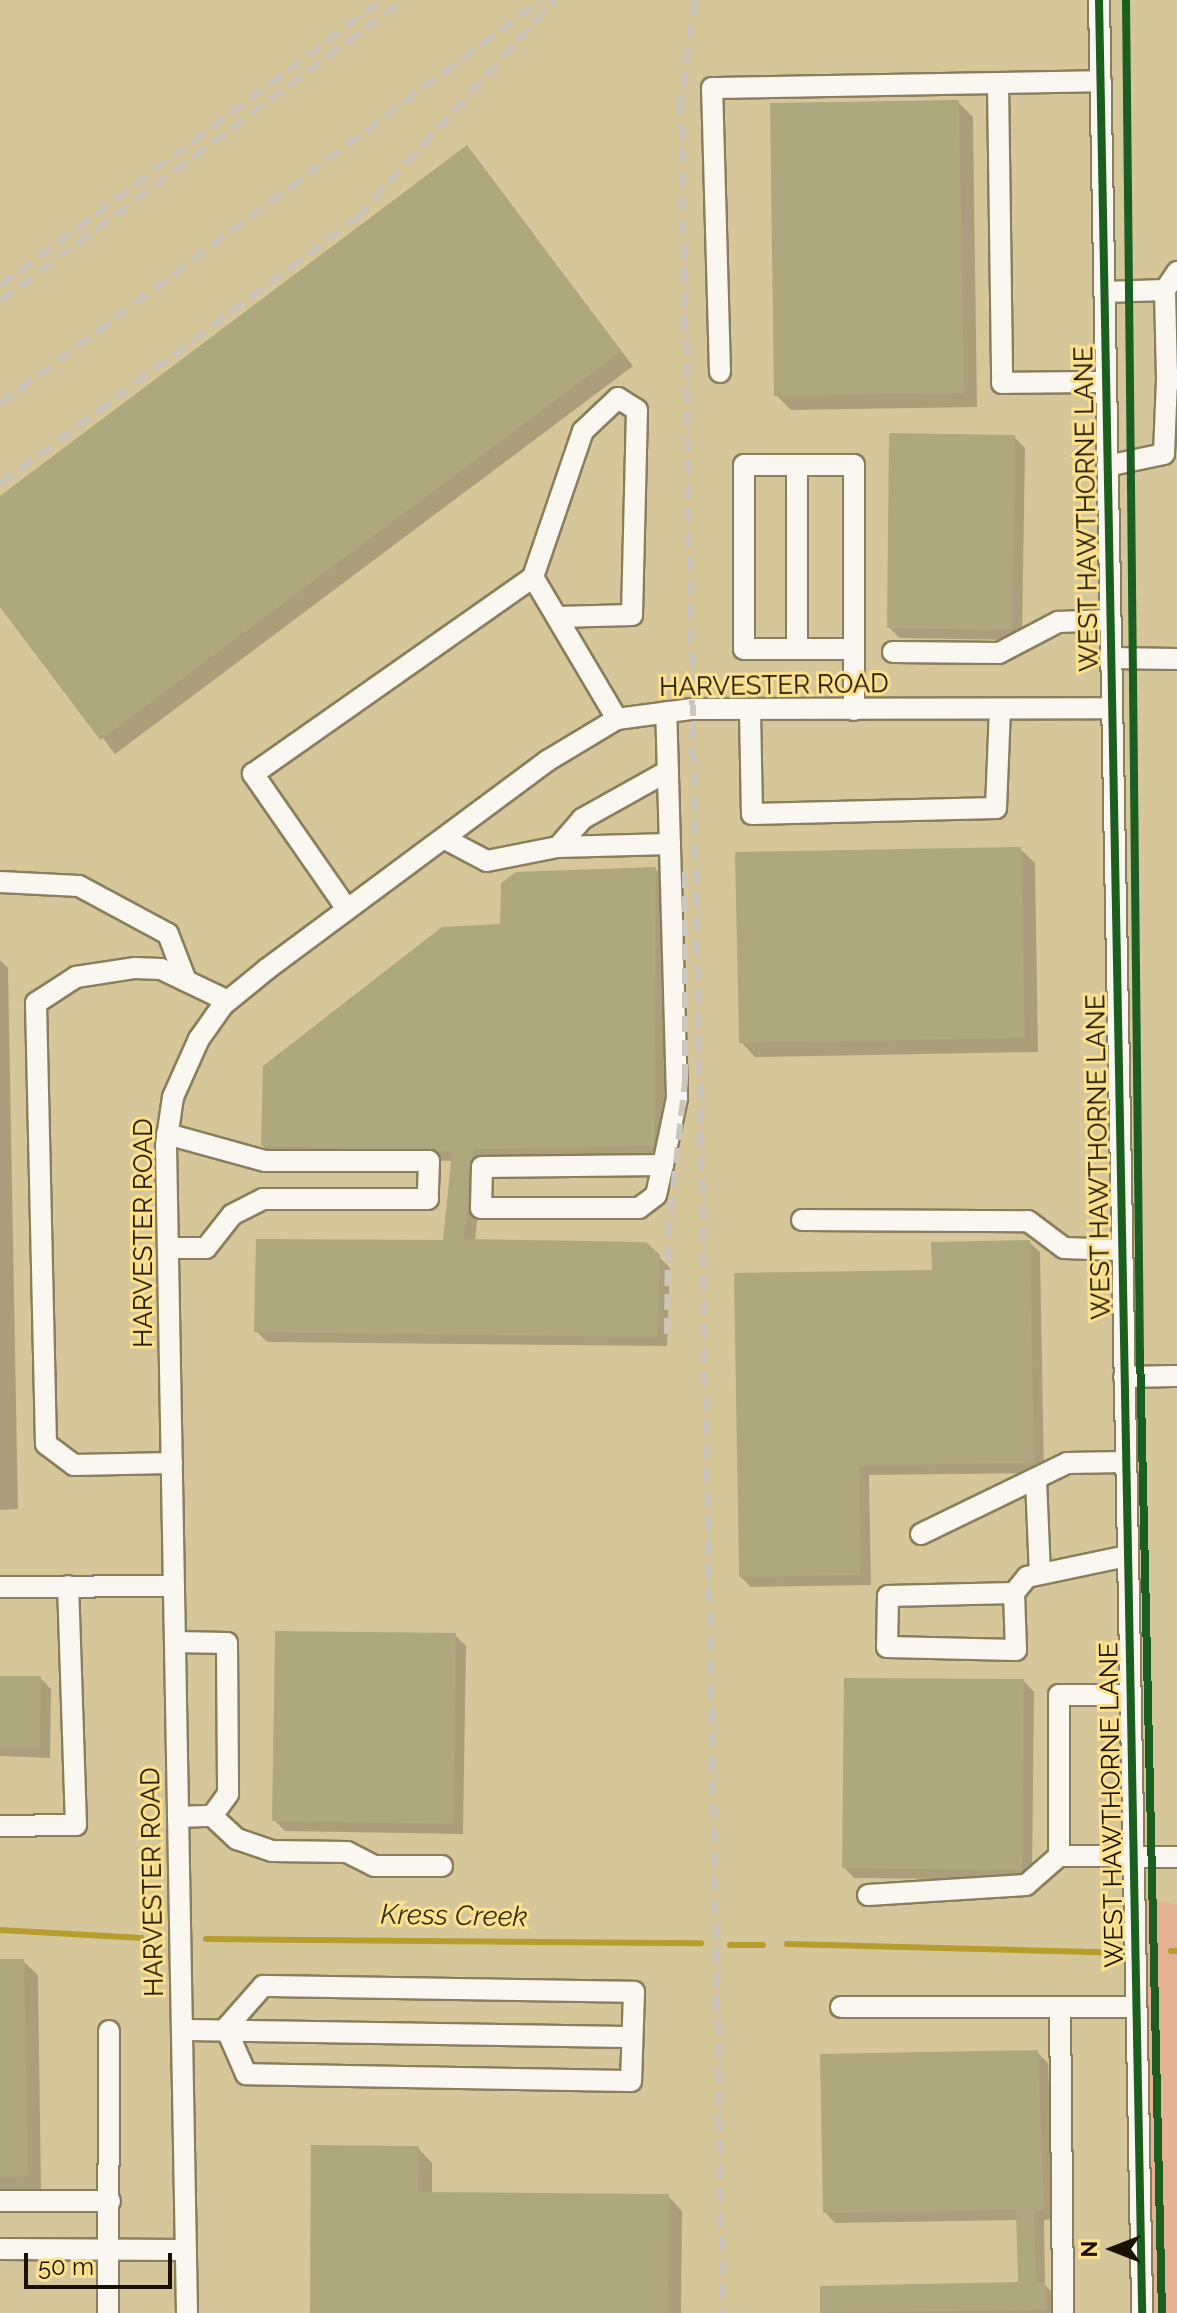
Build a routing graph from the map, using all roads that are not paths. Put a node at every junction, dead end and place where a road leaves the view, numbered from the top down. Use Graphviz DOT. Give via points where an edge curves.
graph roads {
  1 [pos="1099,0"];
  2 [pos="1101,81"];
  3 [pos="998,83"];
  4 [pos="1177,272"];
  5 [pos="1165,290"];
  6 [pos="1104,292"];
  7 [pos="720,372"];
  8 [pos="1172,379"];
  9 [pos="1106,382"];
  10 [pos="797,465"];
  11 [pos="1107,466"];
  12 [pos="533,577"];
  13 [pos="557,617"];
  14 [pos="1110,620"];
  15 [pos="797,649"];
  16 [pos="854,649"];
  17 [pos="893,652"];
  18 [pos="1110,658"];
  19 [pos="1177,659"];
  20 [pos="1110,708"];
  21 [pos="1000,709"];
  22 [pos="854,710"];
  23 [pos="750,711"];
  24 [pos="666,712"];
  25 [pos="617,719"];
  26 [pos="668,771"];
  27 [pos="445,839"];
  28 [pos="670,844"];
  29 [pos="558,847"];
  30 [pos="0,882"];
  31 [pos="347,909"];
  32 [pos="186,981"];
  33 [pos="228,1001"];
  34 [pos="167,1134"];
  35 [pos="265,1161"];
  36 [pos="663,1165"];
  37 [pos="263,1199"];
  38 [pos="802,1220"];
  39 [pos="168,1248"];
  40 [pos="1121,1250"];
  41 [pos="1177,1376"];
  42 [pos="1124,1377"];
  43 [pos="1125,1462"];
  44 [pos="172,1463"];
  45 [pos="1036,1480"];
  46 [pos="921,1534"];
  47 [pos="1127,1556"];
  48 [pos="1040,1574"];
  49 [pos="68,1586"];
  50 [pos="174,1586"];
  51 [pos="0,1587"];
  52 [pos="1014,1593"];
  53 [pos="175,1642"];
  54 [pos="1130,1695"];
  55 [pos="212,1816"];
  56 [pos="178,1817"];
  57 [pos="0,1826"];
  58 [pos="1059,1856"];
  59 [pos="1133,1857"];
  60 [pos="1177,1857"];
  61 [pos="442,1866"];
  62 [pos="868,1895"];
  63 [pos="841,2007"];
  64 [pos="1060,2007"];
  65 [pos="1136,2007"];
  66 [pos="226,2028"];
  67 [pos="182,2030"];
  68 [pos="109,2031"];
  69 [pos="632,2037"];
  70 [pos="0,2201"];
  71 [pos="110,2201"];
  72 [pos="0,2249"];
  73 [pos="111,2250"];
  74 [pos="186,2250"];
  75 [pos="108,2313"];
  76 [pos="187,2313"];
  77 [pos="1063,2313"];
  78 [pos="1142,2313"];
  1 -- 2 [label="street, WEST HAWTHORNE LANE"];
  2 -- 3 [label="street"];
  2 -- 6 [label="street, WEST HAWTHORNE LANE"];
  3 -- 7 [label="street" via="712,88"];
  3 -- 9 [label="street" via="1002,383"];
  4 -- 5 [label="street"];
  5 -- 6 [label="street"];
  5 -- 8 [label="street"];
  6 -- 9 [label="street, WEST HAWTHORNE LANE"];
  8 -- 11 [label="street" via="1164,454"];
  9 -- 11 [label="street, WEST HAWTHORNE LANE"];
  10 -- 15 [label="street"];
  10 -- 15 [label="street" via="744,465 744,649"];
  10 -- 16 [label="street" via="854,465"];
  11 -- 14 [label="street, WEST HAWTHORNE LANE"];
  12 -- 13 [label="street"];
  12 -- 13 [label="street" via="583,431 618,398 637,410 632,615"];
  12 -- 31 [label="street" via="253,774"];
  13 -- 25 [label="street"];
  14 -- 17 [label="street" via="1058,622 999,653"];
  14 -- 18 [label="street, WEST HAWTHORNE LANE"];
  15 -- 16 [label="street"];
  16 -- 22 [label="street"];
  18 -- 19 [label="street"];
  18 -- 20 [label="street, WEST HAWTHORNE LANE"];
  20 -- 21 [label="street, HARVESTER ROAD"];
  20 -- 40 [label="street, WEST HAWTHORNE LANE"];
  21 -- 22 [label="street, HARVESTER ROAD"];
  21 -- 23 [label="street" via="996,808 752,814"];
  22 -- 23 [label="street, HARVESTER ROAD"];
  23 -- 24 [label="street, HARVESTER ROAD"];
  24 -- 25 [label="street, HARVESTER ROAD"];
  24 -- 26 [label="street"];
  25 -- 27 [label="street, HARVESTER ROAD" via="547,761"];
  26 -- 28 [label="street"];
  26 -- 29 [label="street" via="582,819"];
  27 -- 29 [label="street" via="487,861"];
  27 -- 31 [label="street, HARVESTER ROAD"];
  28 -- 29 [label="street"];
  28 -- 36 [label="street" via="677,1098"];
  30 -- 32 [label="street" via="79,886 168,934"];
  31 -- 33 [label="street, HARVESTER ROAD"];
  32 -- 33 [label="street"];
  32 -- 44 [label="street" via="161,969 97,970 46,990 36,1003 46,1444 74,1465"];
  33 -- 34 [label="street, HARVESTER ROAD" via="183,1067"];
  34 -- 35 [label="street"];
  34 -- 39 [label="street, HARVESTER ROAD"];
  35 -- 37 [label="street"];
  35 -- 37 [label="street" via="429,1161 428,1199"];
  36 -- 36 [label="street" via="656,1195 639,1208 481,1208 482,1167"];
  37 -- 39 [label="street" via="232,1215 206,1248"];
  38 -- 40 [label="street" via="1028,1221 1064,1248"];
  39 -- 44 [label="street, HARVESTER ROAD"];
  40 -- 42 [label="street, WEST HAWTHORNE LANE"];
  41 -- 42 [label="street"];
  42 -- 43 [label="street, WEST HAWTHORNE LANE"];
  43 -- 45 [label="street" via="1067,1463"];
  43 -- 47 [label="street, WEST HAWTHORNE LANE"];
  44 -- 50 [label="street, HARVESTER ROAD"];
  45 -- 46 [label="street"];
  45 -- 48 [label="street"];
  47 -- 48 [label="street"];
  47 -- 54 [label="street, WEST HAWTHORNE LANE"];
  48 -- 52 [label="street"];
  49 -- 50 [label="street"];
  49 -- 51 [label="street"];
  49 -- 57 [label="street" via="76,1825"];
  50 -- 53 [label="street, HARVESTER ROAD"];
  52 -- 52 [label="street" via="888,1596 887,1647 1016,1650"];
  53 -- 55 [label="street" via="227,1643 228,1794"];
  53 -- 56 [label="street, HARVESTER ROAD"];
  54 -- 58 [label="street" via="1059,1695"];
  54 -- 59 [label="street, WEST HAWTHORNE LANE"];
  55 -- 56 [label="street"];
  55 -- 61 [label="street" via="237,1839 272,1851 347,1852 374,1866"];
  56 -- 67 [label="street, HARVESTER ROAD"];
  58 -- 59 [label="street"];
  58 -- 62 [label="street" via="1026,1885"];
  59 -- 60 [label="street"];
  59 -- 65 [label="street, WEST HAWTHORNE LANE"];
  63 -- 64 [label="street"];
  64 -- 65 [label="street"];
  64 -- 77 [label="street"];
  65 -- 78 [label="street, WEST HAWTHORNE LANE"];
  66 -- 67 [label="street"];
  66 -- 69 [label="street"];
  66 -- 69 [label="street" via="263,1986 634,1992"];
  66 -- 69 [label="street" via="246,2074 631,2081"];
  67 -- 74 [label="street, HARVESTER ROAD"];
  68 -- 71 [label="street"];
  70 -- 71 [label="street"];
  71 -- 73 [label="street"];
  72 -- 73 [label="street"];
  73 -- 74 [label="street"];
  73 -- 75 [label="street"];
  74 -- 76 [label="street, HARVESTER ROAD"];
}
